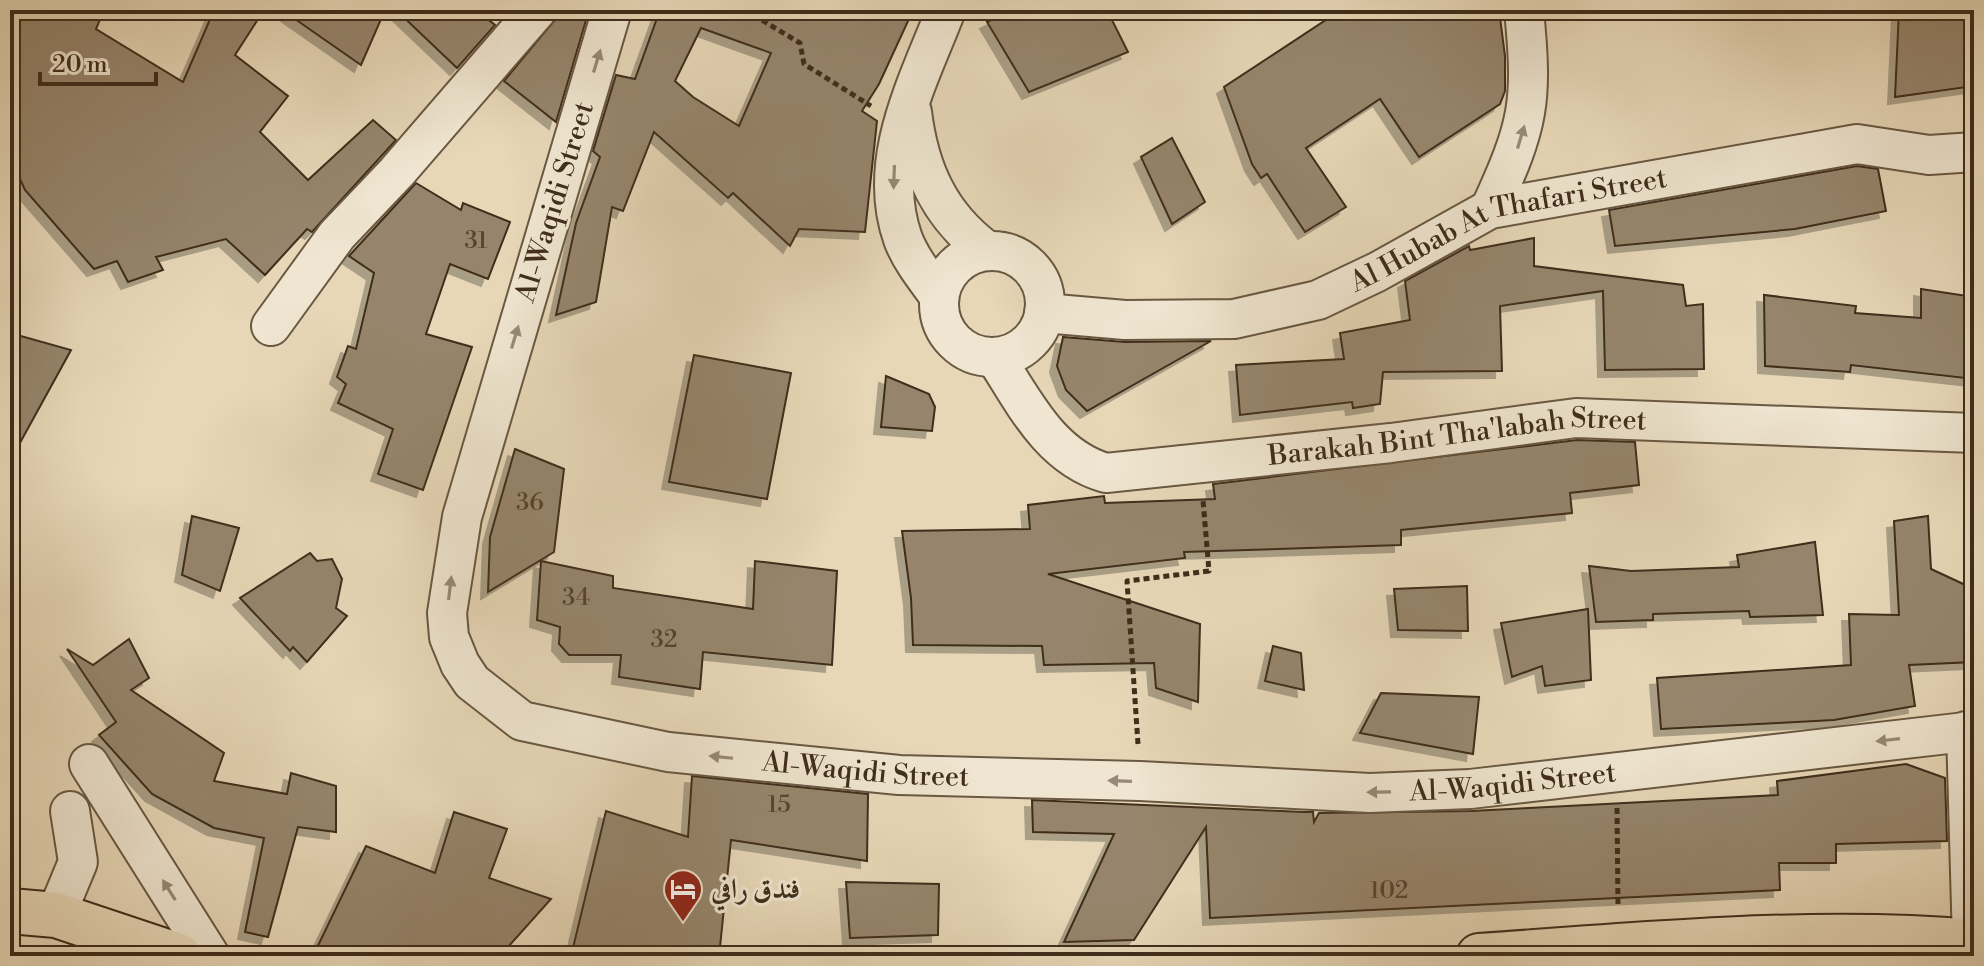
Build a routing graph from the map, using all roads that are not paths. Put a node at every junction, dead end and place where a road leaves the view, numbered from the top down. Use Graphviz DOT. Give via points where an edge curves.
graph roads {
  1 [pos="537,10"];
  2 [pos="612,10"];
  3 [pos="946,10"];
  4 [pos="1524,10"];
  5 [pos="906,114"];
  6 [pos="1974,152"];
  7 [pos="1490,209"];
  8 [pos="986,250"];
  9 [pos="939,296"];
  10 [pos="1044,313"];
  11 [pos="271,326"];
  12 [pos="995,357"];
  13 [pos="1974,433"];
  14 [pos="1970,731"];
  15 [pos="89,764"];
  16 [pos="70,811"];
  17 [pos="10,911"];
  18 [pos="56,915"];
  19 [pos="1973,942"];
  20 [pos="1923,946"];
  21 [pos="179,956"];
  22 [pos="210,956"];
  23 [pos="1479,956"];
  1 -- 11 [label="street" via="337,235"];
  14 -- 2 [label="street, Al-Waqidi Street, one-way" via="1470,789 1370,793 899,775 668,752 522,721 472,682 449,637 447,613 462,517"];
  3 -- 5 [label="street"];
  7 -- 4 [label="street, one-way" via="1526,122 1530,68"];
  5 -- 8 [label="street" via="935,194 963,233"];
  5 -- 9 [label="street, one-way" via="893,174 894,208 904,241"];
  6 -- 7 [label="street, Al Hubab At Thafari Street" via="1929,155 1857,144"];
  7 -- 10 [label="street, Al Hubab At Thafari Street" via="1318,300 1234,319 1125,320"];
  8 -- 9 [label="street" via="964,257 947,274"];
  8 -- 10 [label="street" via="1011,254 1031,267 1043,288"];
  9 -- 12 [label="street" via="940,315 959,346"];
  10 -- 12 [label="street" via="1027,343"];
  12 -- 13 [label="street, Barakah Bint Tha'labah Street" via="1040,427 1070,458 1106,473 1576,418"];
  14 -- 19 [label="street"];
  22 -- 15 [label="street, one-way"];
  16 -- 18 [label="street" via="78,862"];
  17 -- 18 [label="main road"];
  18 -- 21 [label="main road"];
  19 -- 20 [label="main road"];
  20 -- 23 [label="main road" via="1618,947"];
}
